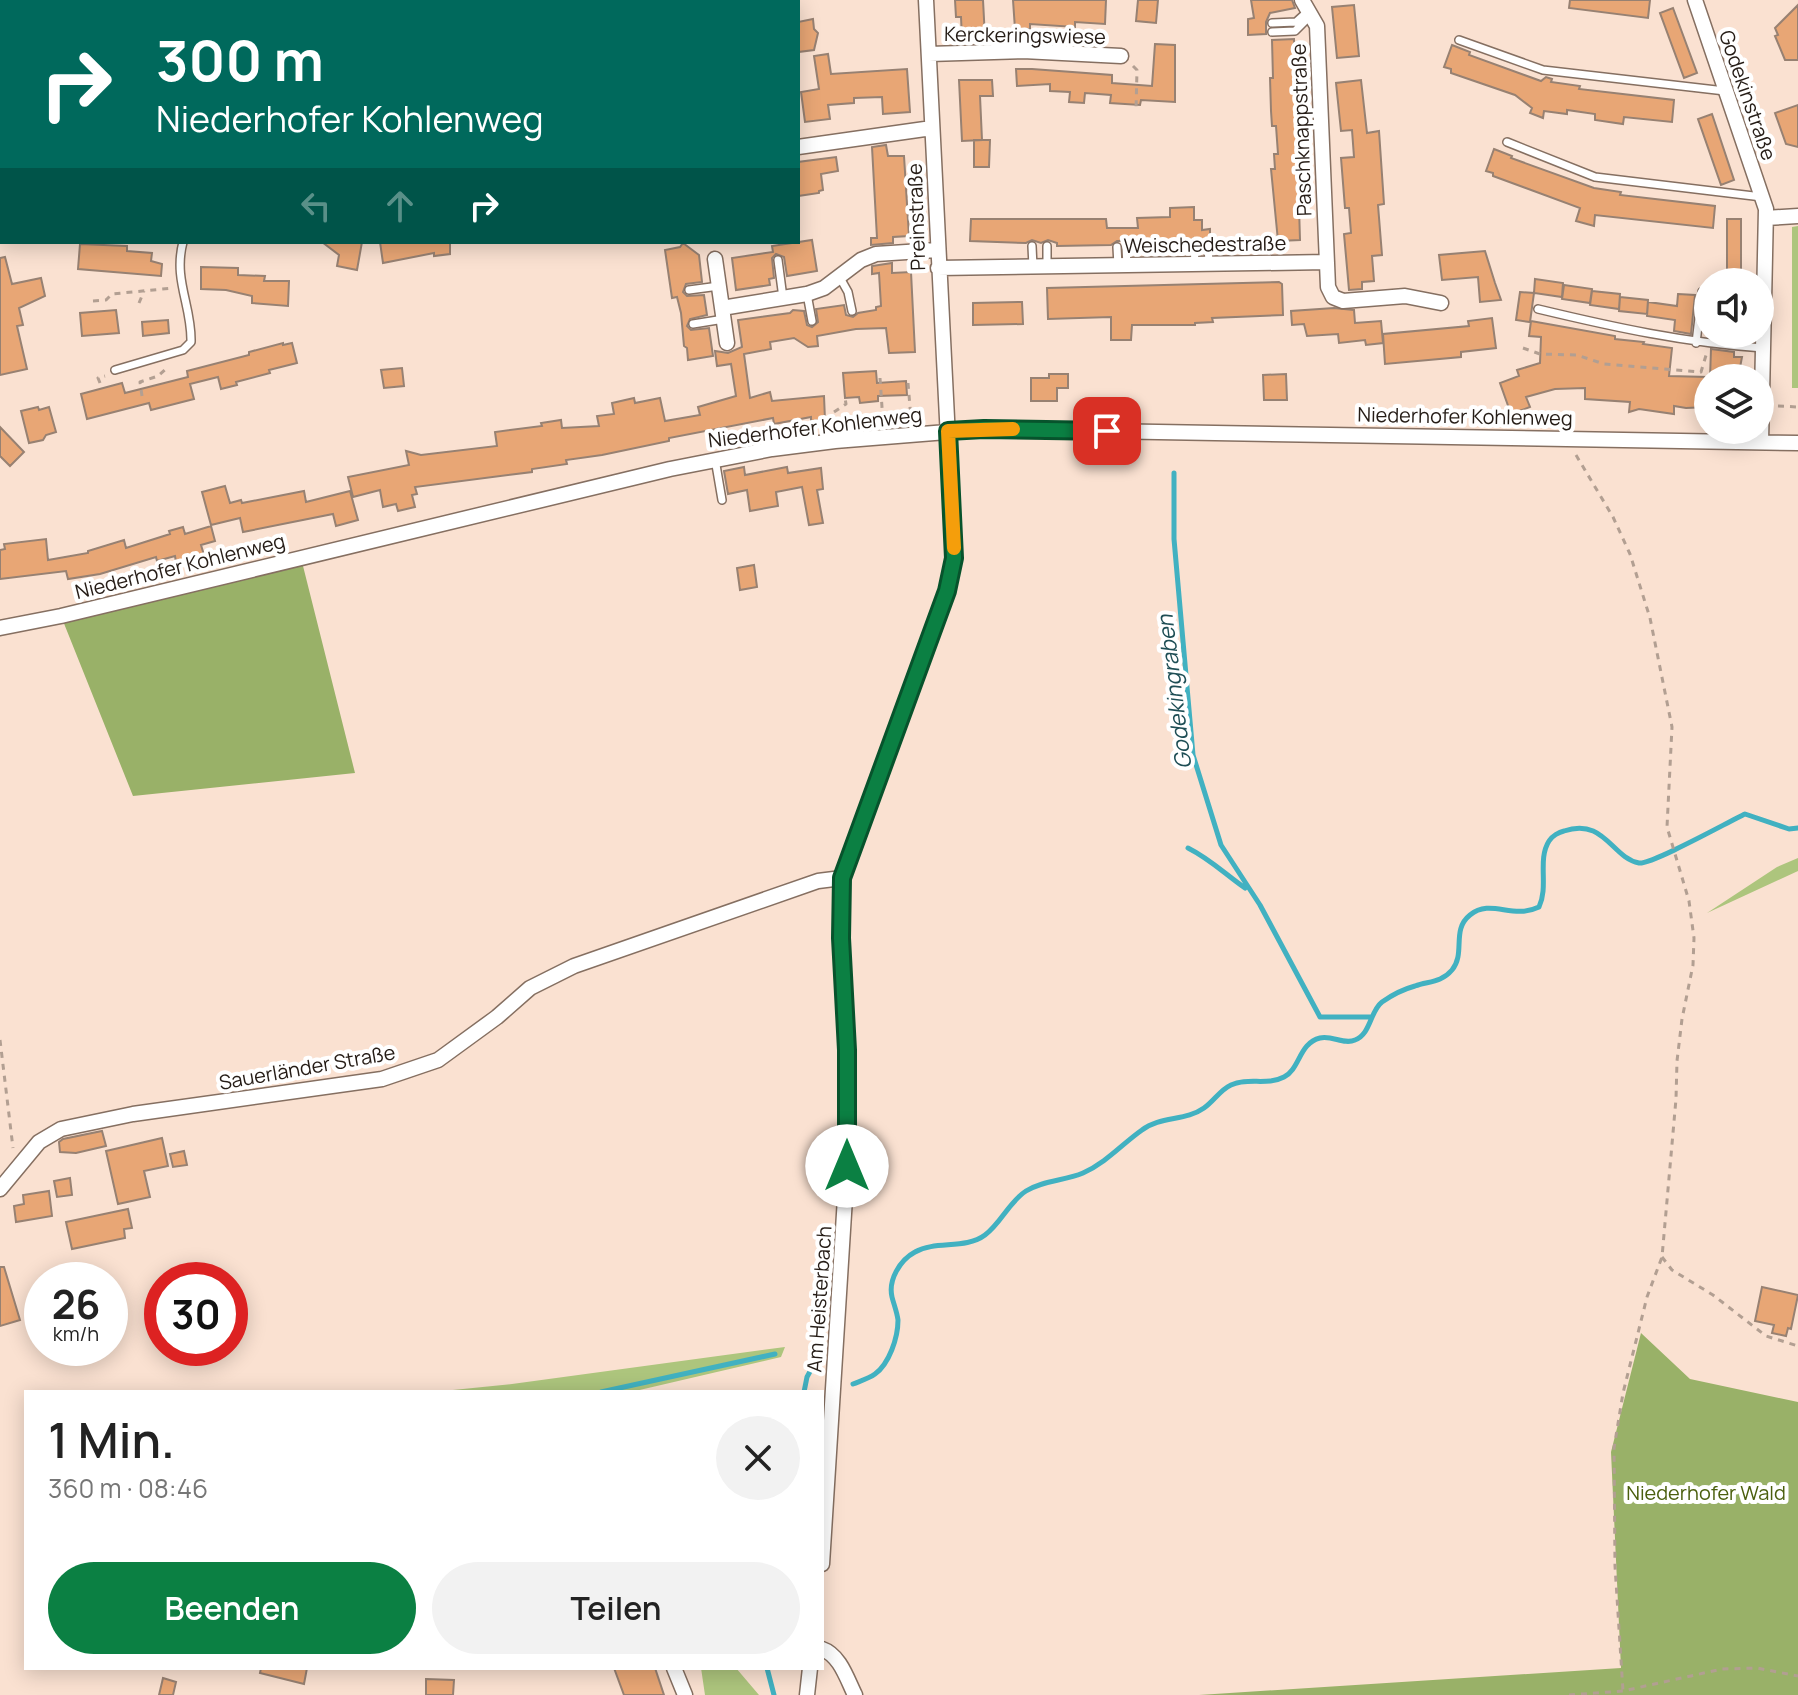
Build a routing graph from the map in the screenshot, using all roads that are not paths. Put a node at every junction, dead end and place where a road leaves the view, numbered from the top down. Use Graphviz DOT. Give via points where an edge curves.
graph roads {
  1 [pos="926,0"];
  2 [pos="1695,0"];
  3 [pos="1306,9"];
  4 [pos="1272,28"];
  5 [pos="1459,40"];
  6 [pos="929,54"];
  7 [pos="1121,56"];
  8 [pos="1727,92"];
  9 [pos="932,128"];
  10 [pos="1507,142"];
  11 [pos="800,147"];
  12 [pos="1762,197"];
  13 [pos="1798,216"];
  14 [pos="1766,218"];
  15 [pos="183,244"];
  16 [pos="1194,244"];
  17 [pos="1208,244"];
  18 [pos="1032,246"];
  19 [pos="1047,246"];
  20 [pos="1122,247"];
  21 [pos="937,250"];
  22 [pos="715,259"];
  23 [pos="778,260"];
  24 [pos="1327,262"];
  25 [pos="1202,264"];
  26 [pos="1123,266"];
  27 [pos="1040,267"];
  28 [pos="938,268"];
  29 [pos="1763,268"];
  30 [pos="839,275"];
  31 [pos="719,286"];
  32 [pos="689,290"];
  33 [pos="807,294"];
  34 [pos="783,298"];
  35 [pos="1441,303"];
  36 [pos="1538,309"];
  37 [pos="852,311"];
  38 [pos="723,314"];
  39 [pos="812,321"];
  40 [pos="693,324"];
  41 [pos="727,343"];
  42 [pos="1694,343"];
  43 [pos="1763,348"];
  44 [pos="1763,364"];
  45 [pos="115,370"];
  46 [pos="948,431"];
  47 [pos="1694,441"];
  48 [pos="1774,442"];
  49 [pos="1798,443"];
  50 [pos="715,459"];
  51 [pos="722,500"];
  52 [pos="0,628"];
  53 [pos="842,878"];
  54 [pos="0,1189"];
  55 [pos="824,1532"];
  56 [pos="824,1650"];
  57 [pos="675,1670"];
  58 [pos="810,1670"];
  59 [pos="685,1695"];
  60 [pos="807,1695"];
  61 [pos="855,1695"];
  1 -- 6 [label="street, Preinstraße"];
  2 -- 8 [label="street, Godekinstraße"];
  3 -- 4 [label="lane" via="1296,22"];
  3 -- 24 [label="street, Paschknappstraße" via="1317,26"];
  5 -- 8 [label="lane" via="1543,70"];
  6 -- 7 [label="street, Kerckeringswiese"];
  6 -- 9 [label="street, Preinstraße"];
  8 -- 12 [label="street, Godekinstraße"];
  9 -- 11 [label="street"];
  9 -- 21 [label="street, Preinstraße"];
  10 -- 12 [label="lane" via="1595,177"];
  12 -- 14 [label="street, Godekinstraße"];
  13 -- 14 [label="street"];
  14 -- 29 [label="street, Godekinstraße"];
  15 -- 45 [label="lane" via="181,288 191,342 183,350"];
  16 -- 25 [label="lane"];
  17 -- 25 [label="lane"];
  18 -- 27 [label="lane"];
  19 -- 27 [label="lane"];
  20 -- 26 [label="lane"];
  21 -- 28 [label="street, Preinstraße"];
  21 -- 30 [label="street" via="876,254"];
  22 -- 31 [label="street"];
  23 -- 34 [label="lane"];
  24 -- 25 [label="street, Weischedestraße"];
  24 -- 35 [label="street" via="1328,287 1343,301 1405,296"];
  25 -- 26 [label="street, Weischedestraße"];
  26 -- 27 [label="street, Weischedestraße"];
  27 -- 28 [label="street, Weischedestraße"];
  28 -- 46 [label="street, Preinstraße"];
  30 -- 33 [label="street"];
  30 -- 37 [label="lane"];
  31 -- 32 [label="lane"];
  31 -- 38 [label="street"];
  33 -- 34 [label="street"];
  33 -- 39 [label="lane"];
  34 -- 38 [label="street"];
  36 -- 42 [label="lane"];
  38 -- 40 [label="lane"];
  38 -- 41 [label="street"];
  43 -- 44 [label="street, Godekinstraße"];
  46 -- 47 [label="street, Niederhofer Kohlenweg"];
  46 -- 50 [label="street, Niederhofer Kohlenweg"];
  46 -- 53 [label="street, Am Heisterbach" via="954,558 947,591"];
  48 -- 49 [label="street, Niederhofer Kohlenweg"];
  50 -- 51 [label="lane"];
  50 -- 52 [label="street, Niederhofer Kohlenweg"];
  53 -- 54 [label="street, Sauerländer Straße" via="818,881 574,966 530,988 438,1060 382,1079 61,1129 39,1142"];
  53 -- 55 [label="street, Am Heisterbach" via="847,1166"];
  56 -- 61 [label="street" via="837,1660"];
  57 -- 59 [label="street"];
  58 -- 60 [label="street"];
}
